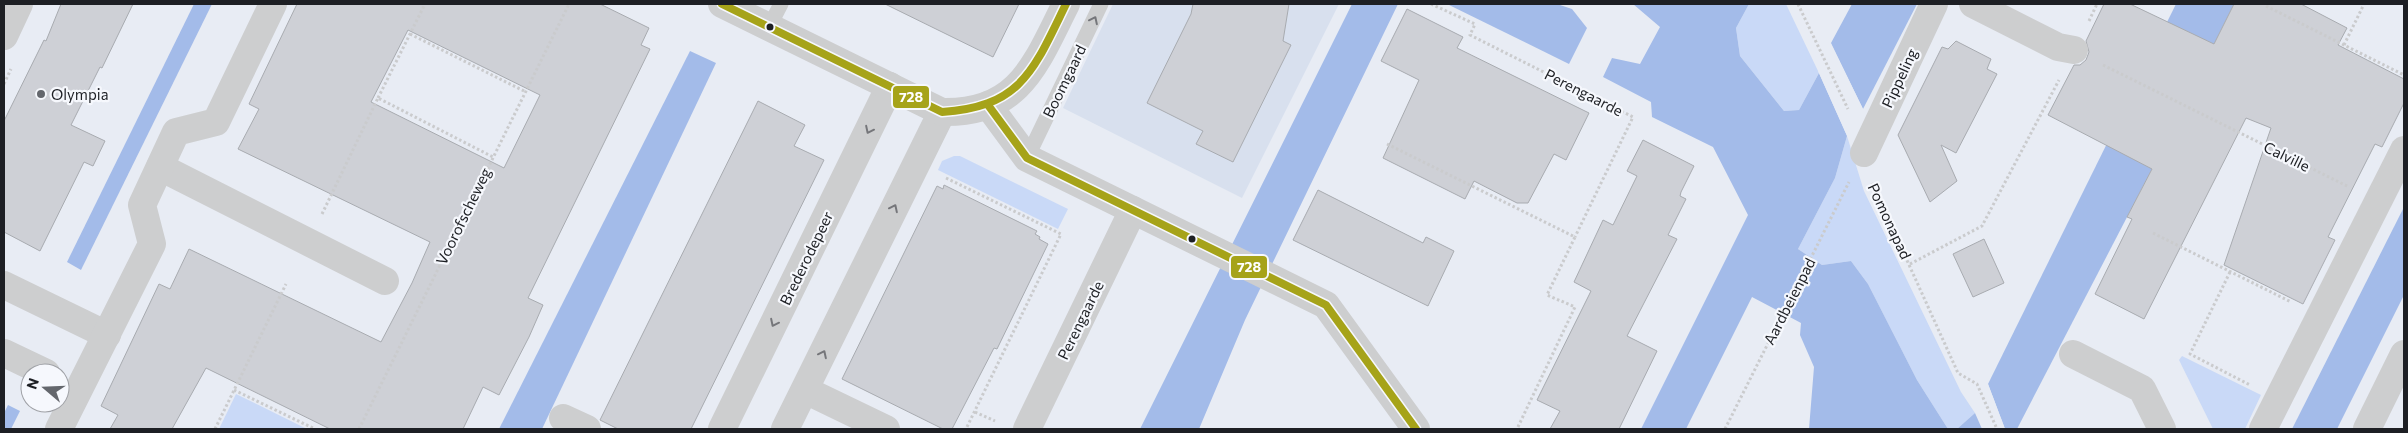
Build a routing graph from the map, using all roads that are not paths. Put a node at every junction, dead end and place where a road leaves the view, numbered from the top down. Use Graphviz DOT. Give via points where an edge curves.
graph roads {
  1 [pos="19,4"];
  2 [pos="273,4"];
  3 [pos="722,4"];
  4 [pos="781,4"];
  5 [pos="1066,4"];
  6 [pos="1101,4"];
  7 [pos="1934,4"];
  8 [pos="1973,4"];
  9 [pos="764,25"];
  10 [pos="4,36"];
  11 [pos="2074,50"];
  12 [pos="890,86"];
  13 [pos="988,105"];
  14 [pos="942,112"];
  15 [pos="2404,150"];
  16 [pos="1858,151"];
  17 [pos="1027,158"];
  18 [pos="160,167"];
  19 [pos="1133,210"];
  20 [pos="385,281"];
  21 [pos="4,286"];
  22 [pos="107,335"];
  23 [pos="4,353"];
  24 [pos="2073,354"];
  25 [pos="2404,354"];
  26 [pos="25,363"];
  27 [pos="70,383"];
  28 [pos="805,390"];
  29 [pos="62,413"];
  30 [pos="58,429"];
  31 [pos="722,429"];
  32 [pos="785,429"];
  33 [pos="886,429"];
  34 [pos="1027,429"];
  35 [pos="1416,429"];
  36 [pos="2162,429"];
  37 [pos="2264,429"];
  38 [pos="2367,429"];
  1 -- 10 [label="street"];
  2 -- 18 [label="street" via="216,122 176,132"];
  3 -- 9 [label="street"];
  4 -- 9 [label="lane"];
  5 -- 13 [label="street" via="1034,68 1016,88"];
  17 -- 6 [label="lane, Boomgaard, one-way"];
  7 -- 16 [label="street, Pippeling"];
  8 -- 11 [label="street" via="2058,47"];
  9 -- 12 [label="street"];
  12 -- 14 [label="street"];
  12 -- 31 [label="street, Brederodepeer, one-way"];
  13 -- 14 [label="street" via="965,112"];
  13 -- 17 [label="street"];
  28 -- 14 [label="street, one-way"];
  15 -- 37 [label="street" via="2320,317 2293,352 2279,399"];
  17 -- 19 [label="street"];
  18 -- 20 [label="street"];
  18 -- 22 [label="street" via="142,205 152,244"];
  19 -- 34 [label="street, Perengaarde"];
  19 -- 35 [label="street" via="1326,305"];
  21 -- 22 [label="street"];
  22 -- 27 [label="street"];
  23 -- 26 [label="street"];
  24 -- 36 [label="street" via="2142,389"];
  25 -- 38 [label="street"];
  28 -- 32 [label="street"];
  28 -- 33 [label="street"];
  29 -- 30 [label="street"];
}
